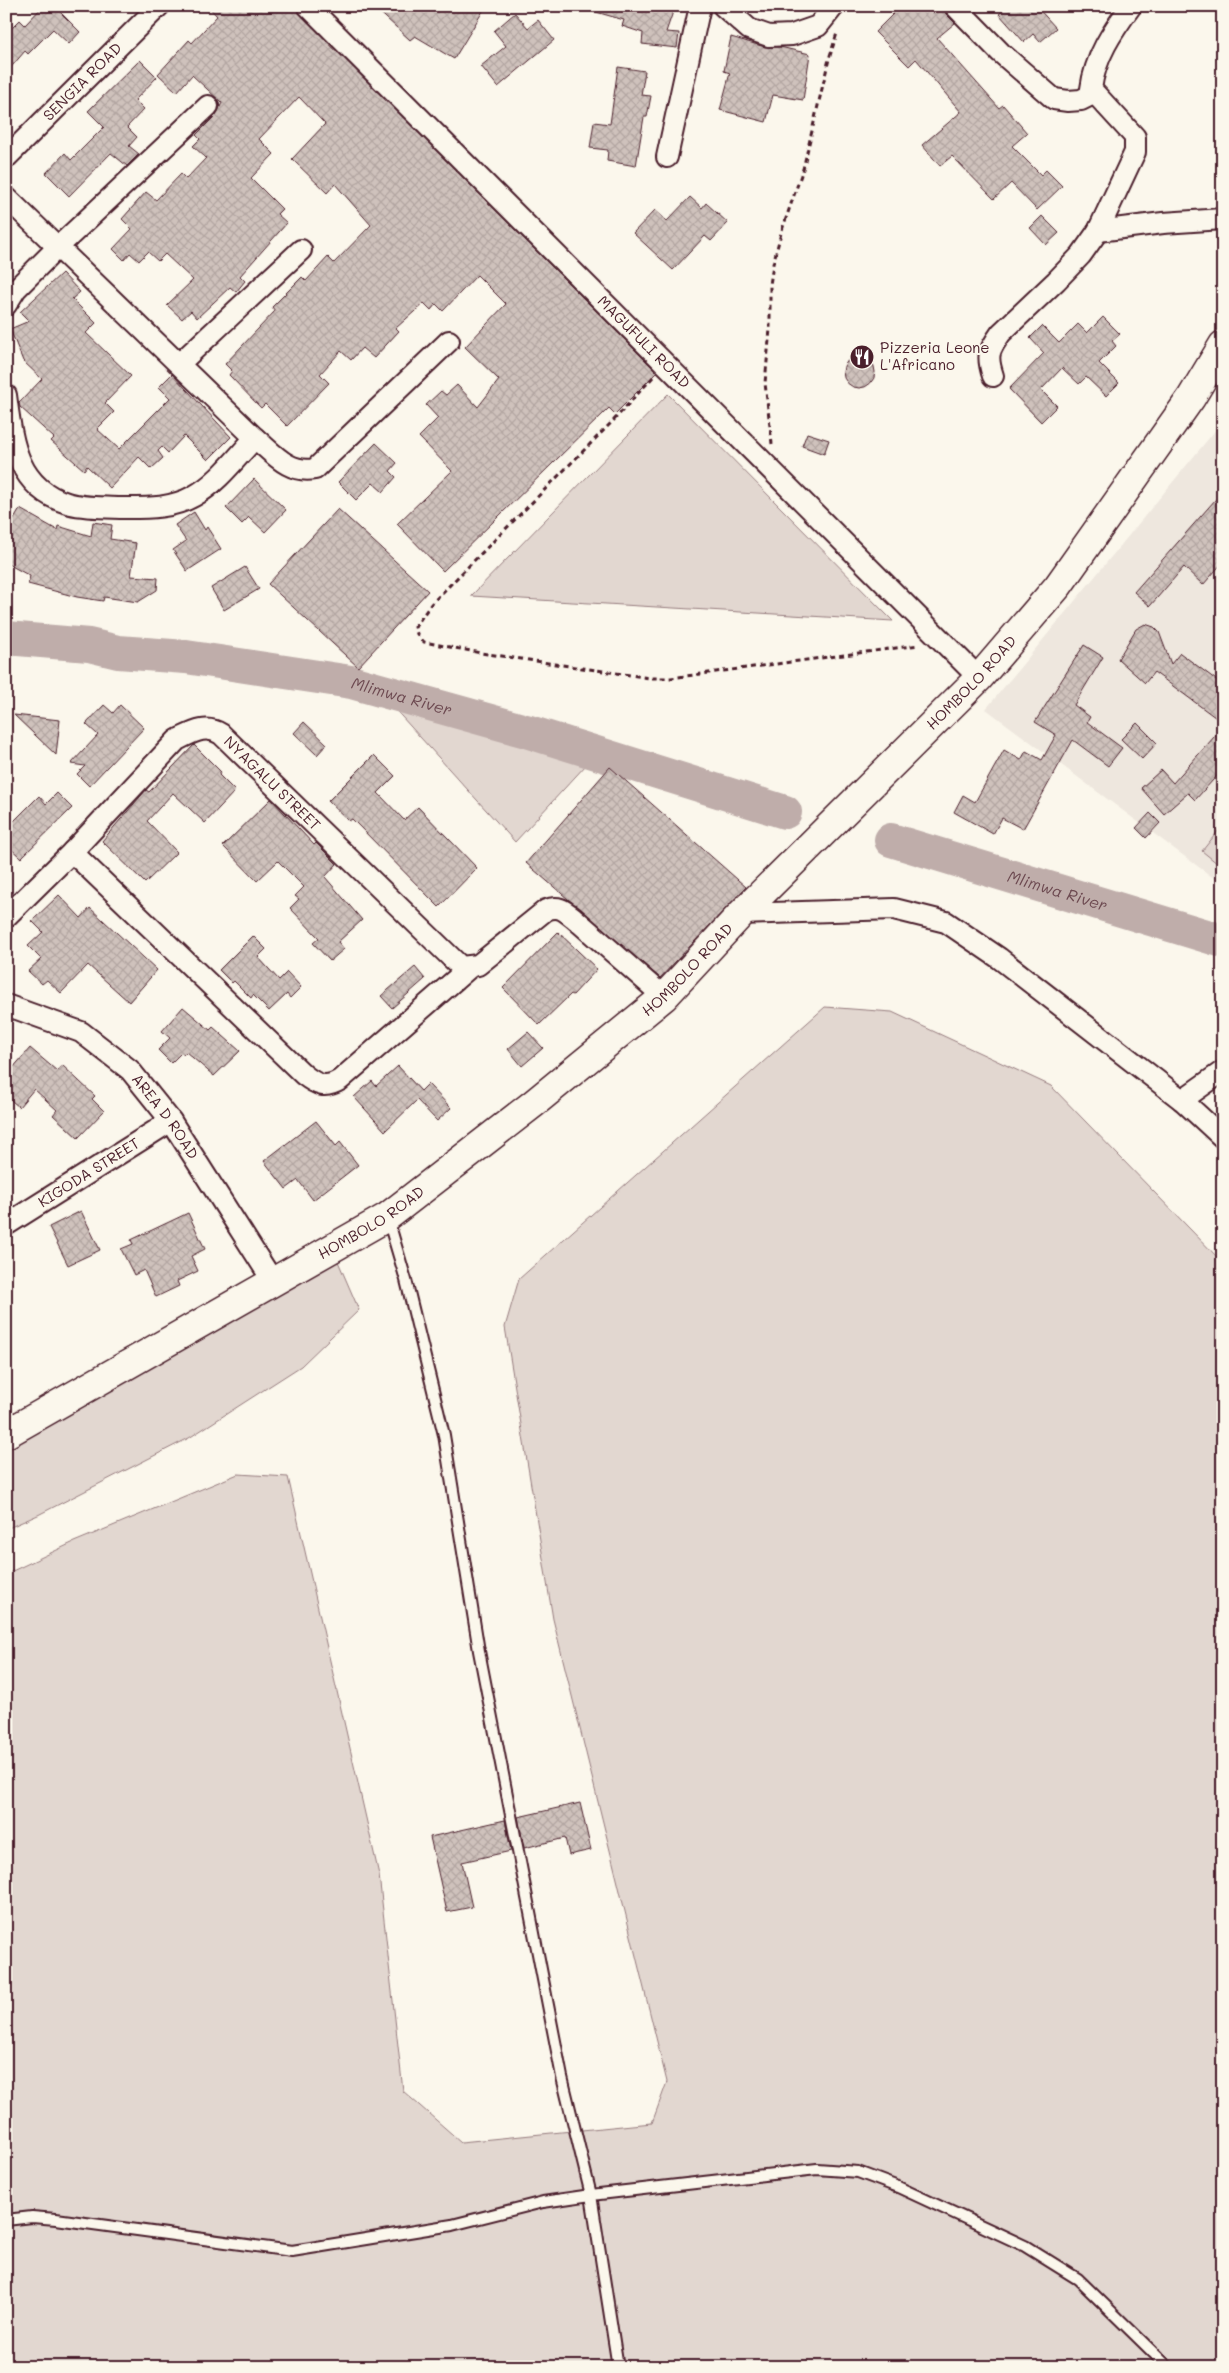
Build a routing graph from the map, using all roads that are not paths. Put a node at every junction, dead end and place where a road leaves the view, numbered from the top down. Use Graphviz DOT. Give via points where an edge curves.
graph roads {
  1 [pos="159,6"];
  2 [pos="308,6"];
  3 [pos="700,6"];
  4 [pos="723,6"];
  5 [pos="834,6"];
  6 [pos="955,6"];
  7 [pos="1131,6"];
  8 [pos="1093,94"];
  9 [pos="208,106"];
  10 [pos="667,157"];
  11 [pos="6,158"];
  12 [pos="6,197"];
  13 [pos="1223,219"];
  14 [pos="1098,231"];
  15 [pos="58,247"];
  16 [pos="301,250"];
  17 [pos="6,305"];
  18 [pos="449,341"];
  19 [pos="1223,345"];
  20 [pos="180,364"];
  21 [pos="993,376"];
  22 [pos="6,395"];
  23 [pos="255,438"];
  24 [pos="979,678"];
  25 [pos="72,852"];
  26 [pos="741,914"];
  27 [pos="6,917"];
  28 [pos="469,968"];
  29 [pos="664,997"];
  30 [pos="6,1005"];
  31 [pos="1223,1071"];
  32 [pos="1182,1100"];
  33 [pos="171,1121"];
  34 [pos="1223,1138"];
  35 [pos="387,1217"];
  36 [pos="6,1224"];
  37 [pos="274,1283"];
  38 [pos="6,1434"];
  39 [pos="590,2195"];
  40 [pos="6,2220"];
  41 [pos="618,2367"];
  42 [pos="1168,2367"];
  1 -- 11 [label="street, SENGIA ROAD"];
  2 -- 24 [label="street, MAGUFULI ROAD"];
  3 -- 10 [label="street"];
  4 -- 5 [label="street" via="749,29 769,36 792,35 818,26"];
  6 -- 8 [label="street" via="1019,70 1054,99 1081,100"];
  7 -- 8 [label="street" via="1097,61 1091,89"];
  8 -- 14 [label="street" via="1135,137 1135,152"];
  9 -- 15 [label="street"];
  12 -- 15 [label="street"];
  13 -- 14 [label="street"];
  14 -- 21 [label="street" via="1081,255 1001,333 991,347 988,360"];
  15 -- 17 [label="street" via="16,289"];
  15 -- 20 [label="street"];
  16 -- 20 [label="street"];
  18 -- 23 [label="street" via="315,469 292,469"];
  19 -- 24 [label="street, HOMBOLO ROAD" via="1191,398 1058,586"];
  20 -- 23 [label="street"];
  22 -- 23 [label="street" via="19,462 30,478 48,494 68,504 148,508 173,505 195,496 213,482"];
  24 -- 26 [label="street, HOMBOLO ROAD"];
  25 -- 27 [label="street, NYAGALU STREET"];
  25 -- 28 [label="street" via="316,1085 332,1085 340,1080"];
  25 -- 28 [label="street, NYAGALU STREET" via="177,740 196,730 214,730 453,961"];
  26 -- 29 [label="street, HOMBOLO ROAD"];
  26 -- 32 [label="street" via="894,909 946,922 999,958"];
  28 -- 29 [label="street" via="478,965 546,910 555,907 574,918"];
  29 -- 35 [label="street, HOMBOLO ROAD"];
  30 -- 33 [label="street, AREA D ROAD" via="81,1032 130,1070"];
  31 -- 32 [label="street"];
  32 -- 34 [label="street"];
  33 -- 36 [label="street, KIGODA STREET"];
  33 -- 37 [label="street, AREA D ROAD"];
  35 -- 37 [label="street, HOMBOLO ROAD"];
  35 -- 39 [label="lane" via="444,1435 481,1660 562,2077"];
  37 -- 38 [label="street, HOMBOLO ROAD"];
  39 -- 40 [label="lane" via="543,2202 452,2225 292,2251 56,2219"];
  39 -- 41 [label="lane"];
  39 -- 42 [label="lane" via="817,2169 858,2172 898,2187 1032,2250 1078,2279"];
}
